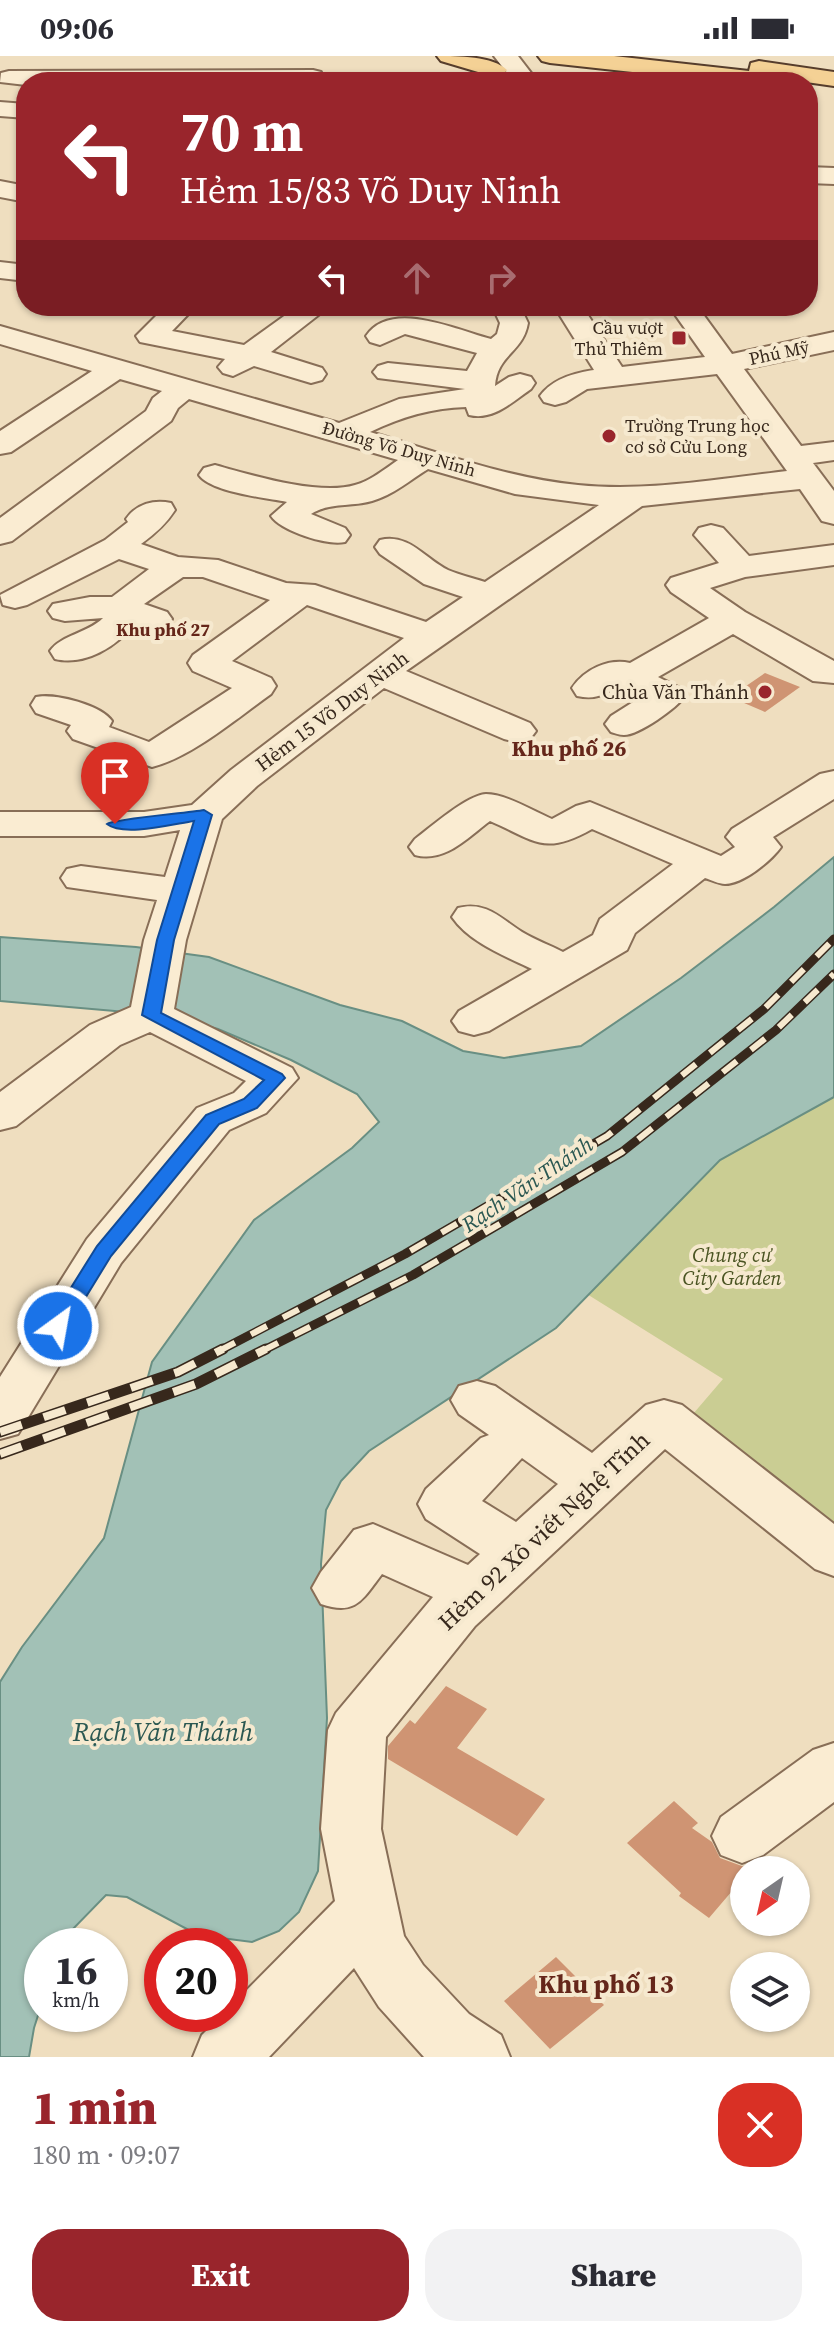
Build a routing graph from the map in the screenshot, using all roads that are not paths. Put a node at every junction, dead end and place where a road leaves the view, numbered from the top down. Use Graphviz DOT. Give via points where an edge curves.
graph roads {
  1 [pos="25,56"];
  2 [pos="449,56"];
  3 [pos="539,56"];
  4 [pos="642,56"];
  5 [pos="761,56"];
  6 [pos="827,56"];
  7 [pos="834,57"];
  8 [pos="498,66"];
  9 [pos="834,67"];
  10 [pos="553,72"];
  11 [pos="575,72"];
  12 [pos="575,72"];
  13 [pos="713,72"];
  14 [pos="776,72"];
  15 [pos="2,88"];
  16 [pos="171,316"];
  17 [pos="302,316"];
  18 [pos="511,316"];
  19 [pos="574,316"];
  20 [pos="690,316"];
  21 [pos="0,335"];
  22 [pos="380,336"];
  23 [pos="834,341"];
  24 [pos="495,349"];
  25 [pos="249,355"];
  26 [pos="725,364"];
  27 [pos="115,369"];
  28 [pos="388,372"];
  29 [pos="311,374"];
  30 [pos="613,377"];
  31 [pos="520,383"];
  32 [pos="192,390"];
  33 [pos="480,395"];
  34 [pos="555,396"];
  35 [pos="344,433"];
  36 [pos="5,437"];
  37 [pos="834,451"];
  38 [pos="418,456"];
  39 [pos="215,475"];
  40 [pos="811,477"];
  41 [pos="318,495"];
  42 [pos="633,497"];
  43 [pos="159,510"];
  44 [pos="834,514"];
  45 [pos="0,534"];
  46 [pos="333,535"];
  47 [pos="711,535"];
  48 [pos="117,547"];
  49 [pos="392,547"];
  50 [pos="834,555"];
  51 [pos="175,567"];
  52 [pos="741,567"];
  53 [pos="303,592"];
  54 [pos="488,594"];
  55 [pos="15,598"];
  56 [pos="122,607"];
  57 [pos="65,611"];
  58 [pos="155,619"];
  59 [pos="733,619"];
  60 [pos="430,635"];
  61 [pos="68,651"];
  62 [pos="834,672"];
  63 [pos="380,673"];
  64 [pos="632,677"];
  65 [pos="590,688"];
  66 [pos="49,705"];
  67 [pos="210,721"];
  68 [pos="624,724"];
  69 [pos="517,731"];
  70 [pos="281,750"];
  71 [pos="834,782"];
  72 [pos="204,815"];
  73 [pos="0,824"];
  74 [pos="429,847"];
  75 [pos="701,862"];
  76 [pos="81,878"];
  77 [pos="180,891"];
  78 [pos="473,917"];
  79 [pos="564,968"];
  80 [pos="151,1015"];
  81 [pos="474,1021"];
  82 [pos="0,1115"];
  83 [pos="13,1379"];
  84 [pos="477,1400"];
  85 [pos="0,1420"];
  86 [pos="499,1452"];
  87 [pos="593,1481"];
  88 [pos="518,1551"];
  89 [pos="834,1554"];
  90 [pos="340,1588"];
  91 [pos="474,1592"];
  92 [pos="834,1768"];
  93 [pos="742,1836"];
  94 [pos="368,1910"];
  95 [pos="225,2057"];
  96 [pos="478,2057"];
  1 -- 15 [label="street"];
  2 -- 8 [label="main road"];
  3 -- 10 [label="street"];
  4 -- 14 [label="main road"];
  5 -- 9 [label="main road"];
  6 -- 7 [label="main road"];
  10 -- 11 [label="main road"];
  12 -- 13 [label="main road" via="609,61"];
  16 -- 25 [label="street" via="150,336"];
  17 -- 25 [label="street"];
  18 -- 24 [label="street" via="511,338"];
  19 -- 30 [label="street"];
  20 -- 26 [label="street"];
  21 -- 27 [label="street, Đường Võ Duy Ninh"];
  22 -- 24 [label="street" via="402,324"];
  23 -- 26 [label="street, Phú Mỹ"];
  24 -- 33 [label="street" via="479,373"];
  25 -- 29 [label="street"];
  25 -- 32 [label="street"];
  26 -- 30 [label="street, Phú Mỹ"];
  26 -- 40 [label="street"];
  27 -- 32 [label="street, Đường Võ Duy Ninh"];
  27 -- 36 [label="street"];
  28 -- 33 [label="street"];
  30 -- 34 [label="street, Phú Mỹ" via="579,381"];
  31 -- 33 [label="street"];
  32 -- 35 [label="street, Đường Võ Duy Ninh"];
  32 -- 45 [label="street" via="164,404 160,415"];
  33 -- 35 [label="street" via="429,399 383,413"];
  33 -- 38 [label="street"];
  35 -- 38 [label="street, Đường Võ Duy Ninh"];
  37 -- 40 [label="street, Đường Võ Duy Ninh"];
  38 -- 41 [label="street" via="361,494"];
  38 -- 42 [label="street, Đường Võ Duy Ninh" via="515,484 578,495"];
  39 -- 41 [label="street" via="246,487"];
  40 -- 42 [label="street, Đường Võ Duy Ninh"];
  40 -- 44 [label="street"];
  41 -- 46 [label="street" via="287,516"];
  42 -- 54 [label="street, Hẻm 15 Võ Duy Ninh"];
  43 -- 48 [label="street" via="142,519 148,523"];
  47 -- 52 [label="street"];
  48 -- 51 [label="street"];
  48 -- 55 [label="street"];
  49 -- 54 [label="street" via="436,577"];
  50 -- 52 [label="street"];
  51 -- 53 [label="street" via="206,567 283,593"];
  51 -- 56 [label="street"];
  52 -- 59 [label="street" via="683,585"];
  53 -- 60 [label="street"];
  53 -- 67 [label="street" via="206,663 258,686"];
  54 -- 60 [label="street, Hẻm 15 Võ Duy Ninh"];
  56 -- 57 [label="street"];
  56 -- 58 [label="street"];
  56 -- 61 [label="street" via="106,635"];
  59 -- 62 [label="street" via="826,673"];
  59 -- 64 [label="street"];
  60 -- 63 [label="street, Hẻm 15 Võ Duy Ninh"];
  63 -- 69 [label="street"];
  63 -- 70 [label="street, Hẻm 15 Võ Duy Ninh"];
  64 -- 65 [label="street" via="617,671"];
  64 -- 68 [label="street" via="667,696"];
  66 -- 67 [label="street" via="94,721 86,731 152,756"];
  67 -- 70 [label="street"];
  70 -- 72 [label="street, Hẻm 15 Võ Duy Ninh"];
  71 -- 75 [label="street" via="746,837 761,847 725,872"];
  72 -- 73 [label="street" via="144,824"];
  72 -- 77 [label="street"];
  74 -- 75 [label="street" via="486,806 554,834 590,814"];
  75 -- 79 [label="street" via="615,928 612,941"];
  76 -- 77 [label="street"];
  77 -- 80 [label="street"];
  78 -- 79 [label="street" via="510,943"];
  79 -- 81 [label="street"];
  80 -- 82 [label="street" via="105,1035"];
  80 -- 83 [label="street" via="276,1078 250,1103 213,1119 104,1251"];
  83 -- 85 [label="street"];
  84 -- 87 [label="street"];
  86 -- 88 [label="street" via="445,1504"];
  87 -- 88 [label="street, Hẻm 92 Xô viết Nghệ Tĩnh"];
  87 -- 89 [label="street, Hẻm 92 Xô viết Nghệ Tĩnh" via="664,1419"];
  88 -- 91 [label="street, Hẻm 92 Xô viết Nghệ Tĩnh"];
  90 -- 91 [label="street" via="373,1545"];
  91 -- 94 [label="street, Hẻm 92 Xô viết Nghệ Tĩnh" via="357,1730 351,1829"];
  92 -- 93 [label="street"];
  94 -- 95 [label="street"];
  94 -- 96 [label="street, Hẻm 92 Xô viết Nghệ Tĩnh" via="375,1946 401,1986 446,2035"];
}
